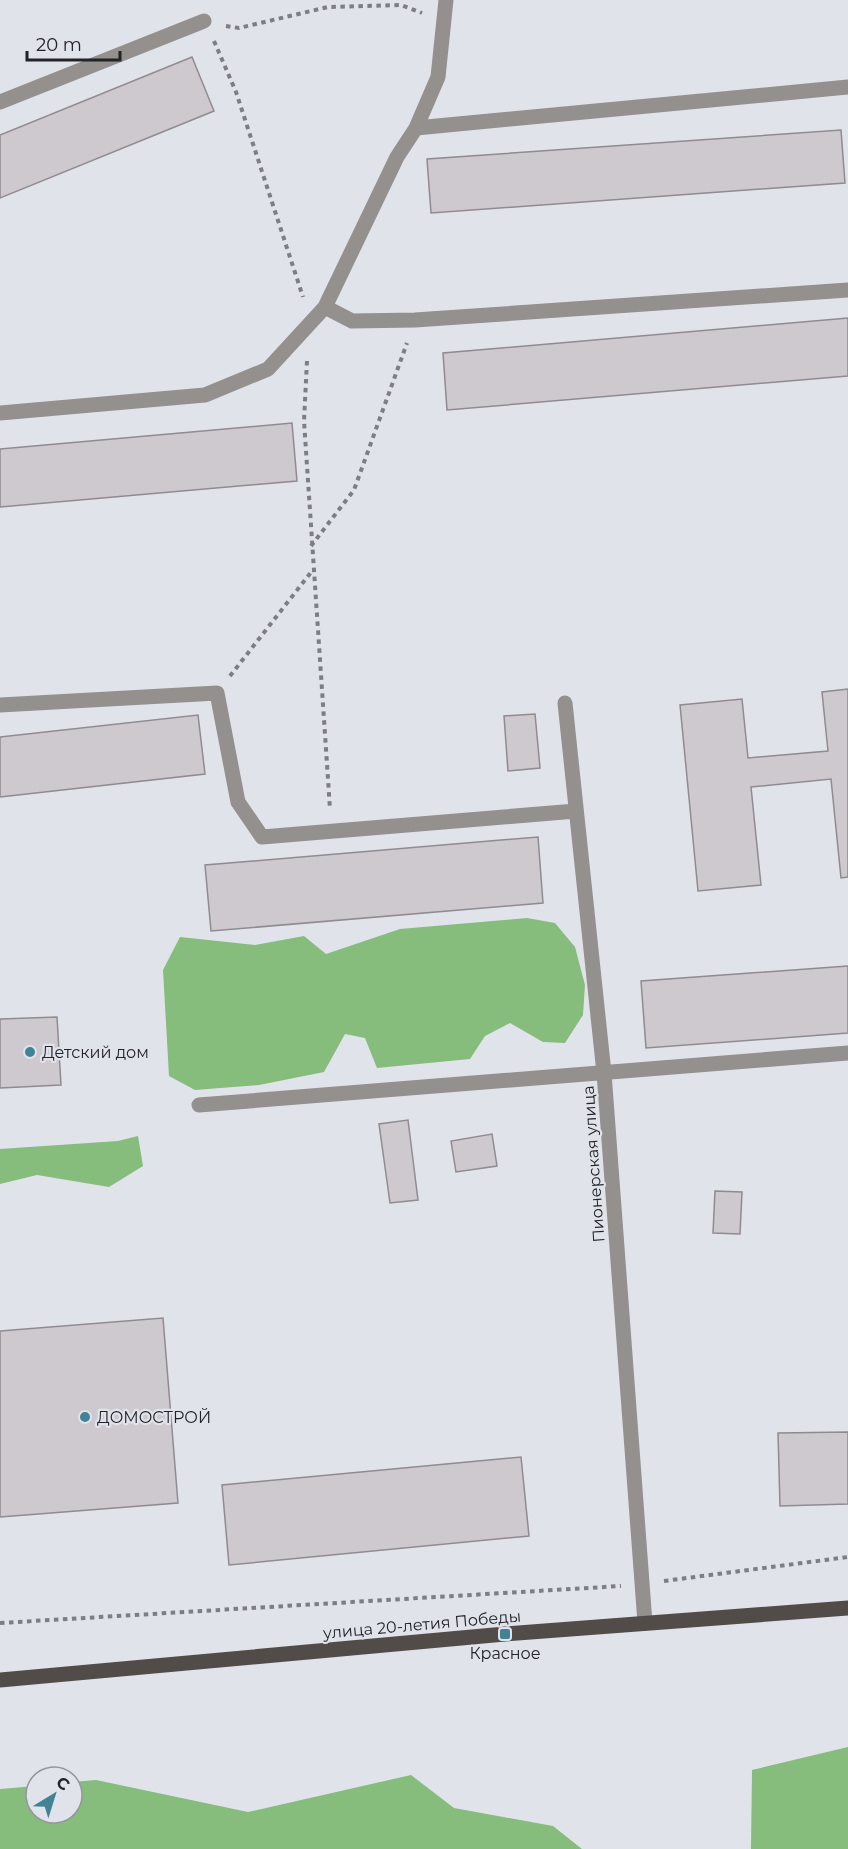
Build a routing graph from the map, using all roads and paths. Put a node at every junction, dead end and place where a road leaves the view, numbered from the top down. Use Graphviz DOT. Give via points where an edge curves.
graph roads {
  1 [pos="446,0"];
  2 [pos="204,21"];
  3 [pos="445,21"];
  4 [pos="848,87"];
  5 [pos="0,102"];
  6 [pos="416,128"];
  7 [pos="848,290"];
  8 [pos="325,307"];
  9 [pos="415,320"];
  10 [pos="308,328"];
  11 [pos="0,413"];
  12 [pos="311,546"];
  13 [pos="313,570"];
  14 [pos="217,693"];
  15 [pos="565,703"];
  16 [pos="0,705"];
  17 [pos="576,811"];
  18 [pos="332,831"];
  19 [pos="848,1053"];
  20 [pos="604,1073"];
  21 [pos="199,1105"];
  22 [pos="848,1557"];
  23 [pos="642,1584"];
  24 [pos="848,1608"];
  25 [pos="0,1623"];
  26 [pos="645,1623"];
  27 [pos="0,1680"];
  1 -- 3 [label="street"];
  2 -- 3 [label="path" via="239,28 328,7 400,5"];
  2 -- 5 [label="street"];
  2 -- 10 [label="path" via="236,92 301,288"];
  3 -- 6 [label="street" via="438,77"];
  4 -- 6 [label="street"];
  6 -- 8 [label="street" via="397,157"];
  7 -- 9 [label="street"];
  8 -- 9 [label="street" via="352,321"];
  8 -- 10 [label="street"];
  9 -- 12 [label="path" via="354,490"];
  10 -- 11 [label="street" via="268,369 205,395"];
  10 -- 12 [label="path" via="304,422"];
  12 -- 13 [label="path"];
  13 -- 14 [label="path"];
  13 -- 18 [label="path"];
  14 -- 16 [label="street"];
  14 -- 18 [label="street" via="238,802 262,837"];
  15 -- 17 [label="street, Пионерская улица"];
  17 -- 18 [label="street"];
  17 -- 20 [label="street, Пионерская улица"];
  19 -- 20 [label="street"];
  20 -- 21 [label="street"];
  20 -- 23 [label="street, Пионерская улица"];
  22 -- 23 [label="path"];
  23 -- 25 [label="path"];
  23 -- 26 [label="street, Пионерская улица"];
  24 -- 26 [label="main road, улица 20-летия Победы"];
  26 -- 27 [label="main road, улица 20-летия Победы"];
}
